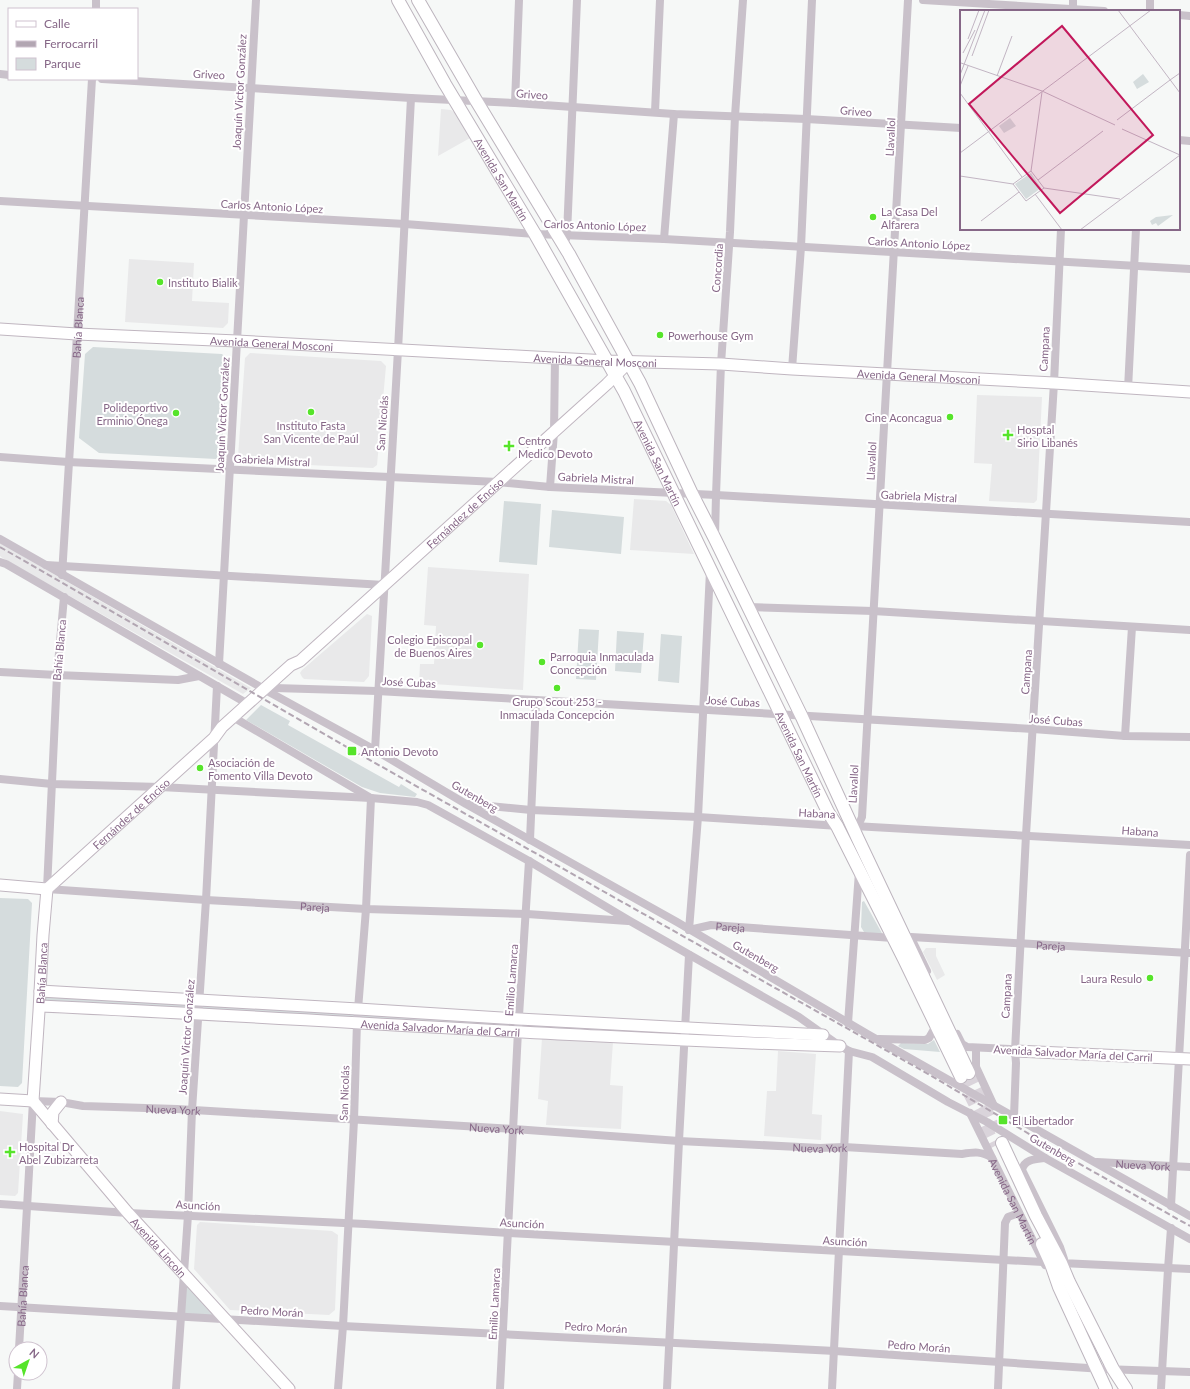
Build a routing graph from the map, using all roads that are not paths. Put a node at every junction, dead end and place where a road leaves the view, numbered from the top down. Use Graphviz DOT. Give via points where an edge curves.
graph roads {
  1 [pos="256,0"];
  2 [pos="398,0"];
  3 [pos="418,0"];
  4 [pos="519,0"];
  5 [pos="577,0"];
  6 [pos="660,0"];
  7 [pos="743,0"];
  8 [pos="812,0"];
  9 [pos="908,0"];
  10 [pos="923,0"];
  11 [pos="1073,0"];
  12 [pos="1073,10"];
  13 [pos="1180,15"];
  14 [pos="1190,16"];
  15 [pos="92,80"];
  16 [pos="119,80"];
  17 [pos="251,88"];
  18 [pos="411,98"];
  19 [pos="456,100"];
  20 [pos="477,102"];
  21 [pos="515,103"];
  22 [pos="572,107"];
  23 [pos="655,112"];
  24 [pos="674,114"];
  25 [pos="735,116"];
  26 [pos="806,119"];
  27 [pos="901,125"];
  28 [pos="960,128"];
  29 [pos="1180,140"];
  30 [pos="1190,141"];
  31 [pos="0,201"];
  32 [pos="85,206"];
  33 [pos="243,215"];
  34 [pos="405,224"];
  35 [pos="1061,230"];
  36 [pos="1136,230"];
  37 [pos="535,234"];
  38 [pos="563,238"];
  39 [pos="664,239"];
  40 [pos="730,243"];
  41 [pos="801,247"];
  42 [pos="894,253"];
  43 [pos="1060,262"];
  44 [pos="1134,267"];
  45 [pos="1190,269"];
  46 [pos="0,329"];
  47 [pos="78,334"];
  48 [pos="237,341"];
  49 [pos="398,350"];
  50 [pos="555,358"];
  51 [pos="608,361"];
  52 [pos="629,362"];
  53 [pos="721,364"];
  54 [pos="792,369"];
  55 [pos="616,375"];
  56 [pos="887,375"];
  57 [pos="1054,383"];
  58 [pos="1128,389"];
  59 [pos="1190,392"];
  60 [pos="554,432"];
  61 [pos="0,457"];
  62 [pos="68,462"];
  63 [pos="231,469"];
  64 [pos="390,476"];
  65 [pos="498,482"];
  66 [pos="550,487"];
  67 [pos="674,493"];
  68 [pos="692,494"];
  69 [pos="716,495"];
  70 [pos="880,505"];
  71 [pos="1046,514"];
  72 [pos="1190,522"];
  73 [pos="715,538"];
  74 [pos="0,539"];
  75 [pos="0,562"];
  76 [pos="710,568"];
  77 [pos="62,571"];
  78 [pos="224,575"];
  79 [pos="384,585"];
  80 [pos="64,597"];
  81 [pos="748,607"];
  82 [pos="873,611"];
  83 [pos="1040,621"];
  84 [pos="1132,628"];
  85 [pos="1190,630"];
  86 [pos="219,664"];
  87 [pos="0,672"];
  88 [pos="57,676"];
  89 [pos="199,676"];
  90 [pos="217,686"];
  91 [pos="269,689"];
  92 [pos="377,691"];
  93 [pos="536,700"];
  94 [pos="248,704"];
  95 [pos="704,710"];
  96 [pos="781,715"];
  97 [pos="801,715"];
  98 [pos="238,720"];
  99 [pos="868,720"];
  100 [pos="1033,729"];
  101 [pos="1125,736"];
  102 [pos="1190,737"];
  103 [pos="214,738"];
  104 [pos="375,750"];
  105 [pos="0,779"];
  106 [pos="52,784"];
  107 [pos="160,787"];
  108 [pos="212,790"];
  109 [pos="371,798"];
  110 [pos="466,804"];
  111 [pos="531,810"];
  112 [pos="698,817"];
  113 [pos="837,826"];
  114 [pos="855,826"];
  115 [pos="1026,835"];
  116 [pos="530,840"];
  117 [pos="1190,845"];
  118 [pos="1190,855"];
  119 [pos="529,861"];
  120 [pos="859,870"];
  121 [pos="0,885"];
  122 [pos="47,888"];
  123 [pos="206,900"];
  124 [pos="366,909"];
  125 [pos="893,913"];
  126 [pos="527,914"];
  127 [pos="630,921"];
  128 [pos="689,930"];
  129 [pos="855,935"];
  130 [pos="911,937"];
  131 [pos="893,938"];
  132 [pos="1020,944"];
  133 [pos="1188,953"];
  134 [pos="689,956"];
  135 [pos="40,991"];
  136 [pos="199,1000"];
  137 [pos="40,1006"];
  138 [pos="358,1008"];
  139 [pos="199,1013"];
  140 [pos="519,1019"];
  141 [pos="357,1022"];
  142 [pos="848,1023"];
  143 [pos="685,1028"];
  144 [pos="518,1031"];
  145 [pos="933,1031"];
  146 [pos="823,1035"];
  147 [pos="878,1039"];
  148 [pos="684,1040"];
  149 [pos="959,1040"];
  150 [pos="976,1048"];
  151 [pos="845,1049"];
  152 [pos="1015,1051"];
  153 [pos="1185,1059"];
  154 [pos="962,1078"];
  155 [pos="0,1099"];
  156 [pos="33,1102"];
  157 [pos="61,1102"];
  158 [pos="994,1106"];
  159 [pos="192,1110"];
  160 [pos="970,1113"];
  161 [pos="1014,1116"];
  162 [pos="354,1120"];
  163 [pos="52,1124"];
  164 [pos="514,1129"];
  165 [pos="679,1141"];
  166 [pos="844,1147"];
  167 [pos="996,1149"];
  168 [pos="1045,1158"];
  169 [pos="1095,1162"];
  170 [pos="1173,1166"];
  171 [pos="1190,1167"];
  172 [pos="0,1204"];
  173 [pos="1171,1206"];
  174 [pos="27,1207"];
  175 [pos="128,1213"];
  176 [pos="1019,1213"];
  177 [pos="188,1215"];
  178 [pos="1190,1216"];
  179 [pos="348,1224"];
  180 [pos="1171,1228"];
  181 [pos="509,1233"];
  182 [pos="1190,1239"];
  183 [pos="674,1241"];
  184 [pos="839,1252"];
  185 [pos="1005,1259"];
  186 [pos="1043,1262"];
  187 [pos="1061,1263"];
  188 [pos="1168,1269"];
  189 [pos="1190,1269"];
  190 [pos="184,1274"];
  191 [pos="1059,1287"];
  192 [pos="0,1306"];
  193 [pos="21,1307"];
  194 [pos="181,1317"];
  195 [pos="225,1319"];
  196 [pos="343,1326"];
  197 [pos="504,1333"];
  198 [pos="19,1341"];
  199 [pos="670,1343"];
  200 [pos="835,1351"];
  201 [pos="999,1362"];
  202 [pos="1096,1368"];
  203 [pos="1113,1369"];
  204 [pos="1162,1370"];
  205 [pos="1190,1372"];
  206 [pos="176,1389"];
  207 [pos="290,1389"];
  208 [pos="338,1389"];
  209 [pos="500,1389"];
  210 [pos="667,1389"];
  211 [pos="832,1389"];
  212 [pos="998,1389"];
  213 [pos="1106,1389"];
  214 [pos="1126,1389"];
  215 [pos="1161,1389"];
  1 -- 17 [label="street, Joaquín Victor González"];
  2 -- 19 [label="main road, Avenida San Martín"];
  3 -- 20 [label="main road, Avenida San Martín"];
  4 -- 21 [label="street"];
  5 -- 22 [label="street"];
  6 -- 23 [label="street"];
  7 -- 25 [label="street, Concordia"];
  8 -- 26 [label="street"];
  9 -- 27 [label="street, Llavallol"];
  10 -- 12 [label="street"];
  11 -- 12 [label="street"];
  13 -- 14 [label="street"];
  15 -- 32 [label="street, Bahía Blanca"];
  16 -- 17 [label="street, Griveo"];
  17 -- 18 [label="street, Griveo"];
  17 -- 33 [label="street, Joaquín Victor González"];
  18 -- 19 [label="street, Griveo"];
  18 -- 34 [label="street, San Nicolás"];
  19 -- 20 [label="street, Griveo"];
  19 -- 37 [label="main road, Avenida San Martín"];
  20 -- 21 [label="street, Griveo"];
  20 -- 38 [label="main road, Avenida San Martín"];
  21 -- 22 [label="street, Griveo"];
  22 -- 23 [label="street, Griveo"];
  22 -- 38 [label="street"];
  23 -- 24 [label="street, Griveo"];
  24 -- 25 [label="street, Griveo"];
  24 -- 39 [label="street"];
  25 -- 26 [label="street, Griveo"];
  25 -- 40 [label="street, Concordia"];
  26 -- 27 [label="street, Griveo"];
  26 -- 41 [label="street"];
  27 -- 28 [label="street, Griveo"];
  27 -- 42 [label="street, Llavallol"];
  29 -- 30 [label="street"];
  31 -- 32 [label="street, Carlos Antonio López"];
  32 -- 33 [label="street, Carlos Antonio López"];
  32 -- 47 [label="street, Bahía Blanca"];
  33 -- 34 [label="street, Carlos Antonio López"];
  33 -- 48 [label="street, Joaquín Victor González"];
  34 -- 37 [label="street, Carlos Antonio López"];
  34 -- 49 [label="street, San Nicolás"];
  35 -- 43 [label="street, Campana"];
  36 -- 44 [label="street"];
  37 -- 38 [label="street, Carlos Antonio López"];
  37 -- 51 [label="main road, Avenida San Martín"];
  38 -- 39 [label="street, Carlos Antonio López"];
  38 -- 52 [label="main road, Avenida San Martín"];
  39 -- 40 [label="street, Carlos Antonio López"];
  40 -- 41 [label="street, Carlos Antonio López"];
  40 -- 53 [label="street, Concordia"];
  41 -- 42 [label="street, Carlos Antonio López"];
  41 -- 54 [label="street"];
  42 -- 43 [label="street, Carlos Antonio López"];
  42 -- 56 [label="street, Llavallol"];
  43 -- 44 [label="street, Carlos Antonio López"];
  43 -- 57 [label="street, Campana"];
  44 -- 45 [label="street, Carlos Antonio López"];
  44 -- 58 [label="street"];
  46 -- 47 [label="street, Avenida General Mosconi"];
  47 -- 48 [label="street, Avenida General Mosconi"];
  47 -- 62 [label="street, Bahía Blanca"];
  48 -- 49 [label="street, Avenida General Mosconi"];
  48 -- 63 [label="street, Joaquín Victor González"];
  49 -- 50 [label="street, Avenida General Mosconi"];
  49 -- 64 [label="street, San Nicolás"];
  50 -- 51 [label="street, Avenida General Mosconi"];
  50 -- 60 [label="street"];
  51 -- 52 [label="street, Avenida General Mosconi"];
  51 -- 55 [label="main road, Avenida San Martín"];
  52 -- 53 [label="street, Avenida General Mosconi"];
  52 -- 55 [label="street, Fernández de Enciso"];
  52 -- 68 [label="main road, Avenida San Martín"];
  53 -- 54 [label="street, Avenida General Mosconi"];
  53 -- 69 [label="street, Concordia"];
  54 -- 56 [label="street, Avenida General Mosconi"];
  55 -- 60 [label="street, Fernández de Enciso"];
  55 -- 67 [label="main road, Avenida San Martín"];
  56 -- 57 [label="street, Avenida General Mosconi"];
  56 -- 70 [label="street, Llavallol"];
  57 -- 58 [label="street, Avenida General Mosconi"];
  57 -- 71 [label="street, Campana"];
  58 -- 59 [label="street, Avenida General Mosconi"];
  60 -- 65 [label="street, Fernández de Enciso"];
  60 -- 66 [label="street"];
  61 -- 62 [label="street, Gabriela Mistral"];
  62 -- 63 [label="street, Gabriela Mistral"];
  62 -- 77 [label="street, Bahía Blanca"];
  63 -- 64 [label="street, Gabriela Mistral"];
  63 -- 78 [label="street, Joaquín Victor González"];
  64 -- 65 [label="street, Gabriela Mistral"];
  64 -- 79 [label="street, San Nicolás"];
  65 -- 66 [label="street, Gabriela Mistral"];
  65 -- 79 [label="street, Fernández de Enciso"];
  66 -- 67 [label="street, Gabriela Mistral"];
  67 -- 68 [label="street, Gabriela Mistral"];
  67 -- 76 [label="main road, Avenida San Martín"];
  68 -- 69 [label="street, Gabriela Mistral"];
  68 -- 73 [label="main road, Avenida San Martín"];
  69 -- 70 [label="street, Gabriela Mistral"];
  69 -- 73 [label="street, Concordia"];
  70 -- 71 [label="street, Gabriela Mistral"];
  70 -- 82 [label="street, Llavallol"];
  71 -- 72 [label="street, Gabriela Mistral"];
  71 -- 83 [label="street, Campana"];
  73 -- 81 [label="main road, Avenida San Martín"];
  74 -- 77 [label="street" via="46,565"];
  75 -- 80 [label="street"];
  76 -- 95 [label="street"];
  76 -- 96 [label="main road, Avenida San Martín"];
  77 -- 78 [label="street"];
  77 -- 86 [label="street, Gutenberg"];
  78 -- 79 [label="street"];
  78 -- 86 [label="street, Joaquín Victor González"];
  79 -- 91 [label="street, Fernández de Enciso" via="300,661 295,669"];
  79 -- 92 [label="street, San Nicolás"];
  80 -- 88 [label="street, Bahía Blanca"];
  80 -- 89 [label="street"];
  81 -- 82 [label="street"];
  81 -- 97 [label="main road, Avenida San Martín"];
  82 -- 83 [label="street"];
  82 -- 99 [label="street, Llavallol"];
  83 -- 84 [label="street"];
  83 -- 100 [label="street, Campana"];
  84 -- 85 [label="street"];
  84 -- 101 [label="street"];
  86 -- 91 [label="street, Gutenberg"];
  87 -- 88 [label="street"];
  88 -- 89 [label="street" via="178,680"];
  88 -- 106 [label="street, Bahía Blanca"];
  89 -- 90 [label="street"];
  90 -- 94 [label="street"];
  90 -- 103 [label="street, Joaquín Victor González"];
  91 -- 92 [label="street, José Cubas"];
  91 -- 94 [label="street, Fernández de Enciso"];
  91 -- 98 [label="street, Fernández de Enciso"];
  91 -- 104 [label="street, Gutenberg"];
  92 -- 93 [label="street, José Cubas"];
  92 -- 104 [label="street, San Nicolás"];
  93 -- 95 [label="street, José Cubas"];
  93 -- 111 [label="street"];
  94 -- 103 [label="street, Fernández de Enciso" via="222,727"];
  95 -- 96 [label="street, José Cubas"];
  95 -- 112 [label="street"];
  96 -- 97 [label="street, José Cubas"];
  96 -- 113 [label="main road, Avenida San Martín"];
  97 -- 99 [label="street, José Cubas"];
  97 -- 114 [label="main road, Avenida San Martín"];
  98 -- 103 [label="street, Fernández de Enciso"];
  98 -- 109 [label="street"];
  99 -- 100 [label="street, José Cubas"];
  99 -- 114 [label="street, Llavallol" via="862,817"];
  100 -- 101 [label="street, José Cubas"];
  100 -- 115 [label="street, Campana"];
  101 -- 102 [label="street, José Cubas"];
  103 -- 107 [label="street, Fernández de Enciso"];
  103 -- 108 [label="street, Joaquín Victor González"];
  104 -- 110 [label="street, Gutenberg"];
  105 -- 106 [label="street"];
  106 -- 107 [label="street"];
  106 -- 122 [label="street, Bahía Blanca"];
  107 -- 108 [label="street"];
  107 -- 122 [label="street, Fernández de Enciso"];
  108 -- 109 [label="street"];
  108 -- 123 [label="street, Joaquín Victor González"];
  109 -- 119 [label="street, Gutenberg" via="422,803 435,808"];
  109 -- 124 [label="street, San Nicolás"];
  110 -- 111 [label="street, Habana"];
  110 -- 116 [label="street, Gutenberg"];
  111 -- 112 [label="street, Habana"];
  111 -- 116 [label="street"];
  112 -- 113 [label="street, Habana"];
  112 -- 128 [label="street"];
  113 -- 114 [label="street, Habana"];
  113 -- 120 [label="main road, Avenida San Martín"];
  114 -- 115 [label="street, Habana"];
  114 -- 125 [label="main road, Avenida San Martín"];
  115 -- 117 [label="street, Habana"];
  115 -- 132 [label="street, Campana"];
  116 -- 128 [label="street, Gutenberg"];
  118 -- 133 [label="street"];
  119 -- 126 [label="street, Emilio Lamarca"];
  119 -- 127 [label="street, Gutenberg"];
  120 -- 129 [label="street"];
  120 -- 131 [label="main road, Avenida San Martín"];
  121 -- 122 [label="street, Pareja"];
  122 -- 123 [label="street, Pareja"];
  122 -- 135 [label="street, Bahía Blanca"];
  123 -- 124 [label="street, Pareja"];
  123 -- 136 [label="street, Joaquín Victor González"];
  124 -- 126 [label="street, Pareja"];
  124 -- 138 [label="street, San Nicolás"];
  125 -- 130 [label="street, Avenida San Martín"];
  125 -- 154 [label="main road, Avenida San Martín"];
  126 -- 127 [label="street, Pareja"];
  126 -- 140 [label="street, Emilio Lamarca"];
  127 -- 134 [label="street, Gutenberg"];
  128 -- 129 [label="street, Pareja" via="711,925"];
  128 -- 142 [label="street, Gutenberg"];
  129 -- 131 [label="street, Pareja"];
  129 -- 142 [label="street"];
  130 -- 132 [label="street, Pareja"];
  130 -- 149 [label="street, Avenida San Martín"];
  131 -- 145 [label="street, Avenida San Martín" via="896,954"];
  131 -- 154 [label="main road, Avenida San Martín"];
  132 -- 133 [label="street, Pareja"];
  132 -- 152 [label="street, Campana"];
  133 -- 153 [label="street"];
  134 -- 143 [label="street"];
  134 -- 146 [label="street, Gutenberg" via="799,1017"];
  135 -- 136 [label="street, Avenida Salvador María del Carril"];
  135 -- 137 [label="street, Bahía Blanca"];
  136 -- 138 [label="street, Avenida Salvador María del Carril"];
  136 -- 139 [label="street, Joaquín Victor González"];
  137 -- 139 [label="street, Avenida Salvador María del Carril"];
  137 -- 156 [label="street, Bahía Blanca"];
  138 -- 140 [label="street, Avenida Salvador María del Carril"];
  138 -- 141 [label="street, San Nicolás"];
  139 -- 141 [label="street, Avenida Salvador María del Carril"];
  139 -- 159 [label="street, Joaquín Victor González"];
  140 -- 143 [label="street, Avenida Salvador María del Carril"];
  140 -- 144 [label="street, Emilio Lamarca"];
  141 -- 144 [label="street, Avenida Salvador María del Carril"];
  141 -- 162 [label="street, San Nicolás"];
  142 -- 147 [label="street, Gutenberg"];
  143 -- 146 [label="street, Avenida Salvador María del Carril"];
  143 -- 148 [label="street"];
  144 -- 148 [label="street, Avenida Salvador María del Carril"];
  144 -- 164 [label="street, Emilio Lamarca"];
  145 -- 147 [label="street" via="925,1040"];
  145 -- 154 [label="street, Avenida San Martín"];
  146 -- 151 [label="street, Gutenberg"];
  147 -- 154 [label="street, Gutenberg"];
  148 -- 151 [label="street, Avenida Salvador María del Carril"];
  148 -- 165 [label="street"];
  149 -- 150 [label="street, Avenida Salvador María del Carril" via="967,1047"];
  150 -- 152 [label="street, Avenida Salvador María del Carril"];
  150 -- 158 [label="street" via="976,1067"];
  151 -- 160 [label="street, Gutenberg" via="872,1057"];
  151 -- 166 [label="street"];
  152 -- 153 [label="street, Avenida Salvador María del Carril"];
  152 -- 161 [label="street, Campana"];
  153 -- 170 [label="street"];
  154 -- 158 [label="street, Gutenberg"];
  155 -- 156 [label="street, Nueva York"];
  156 -- 157 [label="street, Nueva York"];
  156 -- 163 [label="street, Avenida Lincoln"];
  156 -- 174 [label="street, Bahía Blanca"];
  157 -- 159 [label="street, Nueva York" via="83,1106"];
  157 -- 163 [label="street" via="53,1112"];
  158 -- 161 [label="street, Gutenberg"];
  159 -- 162 [label="street, Nueva York"];
  159 -- 177 [label="street, Joaquín Victor González"];
  160 -- 167 [label="street, Avenida San Martín"];
  160 -- 168 [label="street, Gutenberg"];
  161 -- 169 [label="street, Gutenberg"];
  162 -- 164 [label="street, Nueva York"];
  162 -- 179 [label="street, San Nicolás"];
  163 -- 175 [label="street, Avenida Lincoln"];
  164 -- 165 [label="street, Nueva York"];
  164 -- 181 [label="street, Emilio Lamarca"];
  165 -- 166 [label="street, Nueva York"];
  165 -- 183 [label="street"];
  166 -- 167 [label="street, Nueva York" via="962,1154 985,1153"];
  166 -- 184 [label="street"];
  167 -- 176 [label="street, Avenida San Martín"];
  167 -- 187 [label="main road, Avenida San Martín"];
  167 -- 191 [label="main road, Avenida San Martín" via="1046,1253"];
  168 -- 180 [label="street, Gutenberg"];
  168 -- 187 [label="street, Avenida San Martín" via="1029,1160 1022,1170 1060,1247 1064,1259"];
  169 -- 170 [label="street, Nueva York"];
  169 -- 173 [label="street, Gutenberg"];
  170 -- 171 [label="street, Nueva York"];
  170 -- 173 [label="street"];
  172 -- 174 [label="street, Asunción"];
  173 -- 178 [label="street, Gutenberg"];
  174 -- 175 [label="street, Asunción"];
  174 -- 193 [label="street, Bahía Blanca"];
  175 -- 177 [label="street, Asunción"];
  175 -- 190 [label="street, Avenida Lincoln"];
  176 -- 185 [label="street" via="1008,1218 1005,1223"];
  176 -- 186 [label="street, Avenida San Martín"];
  177 -- 179 [label="street, Asunción"];
  177 -- 190 [label="street, Joaquín Victor González"];
  179 -- 181 [label="street, Asunción"];
  179 -- 196 [label="street, San Nicolás"];
  180 -- 182 [label="street, Gutenberg"];
  180 -- 188 [label="street"];
  181 -- 183 [label="street, Asunción"];
  181 -- 197 [label="street, Emilio Lamarca"];
  183 -- 184 [label="street, Asunción"];
  183 -- 199 [label="street"];
  184 -- 185 [label="street, Asunción"];
  184 -- 200 [label="street"];
  185 -- 186 [label="street, Asunción"];
  185 -- 201 [label="street"];
  186 -- 191 [label="street, Avenida San Martín"];
  187 -- 188 [label="street"];
  187 -- 203 [label="main road, Avenida San Martín"];
  188 -- 189 [label="street"];
  188 -- 204 [label="street"];
  190 -- 194 [label="street, Joaquín Victor González"];
  190 -- 195 [label="street, Avenida Lincoln"];
  191 -- 202 [label="main road, Avenida San Martín"];
  192 -- 193 [label="street, Pedro Morán"];
  193 -- 194 [label="street, Pedro Morán"];
  193 -- 198 [label="street, Bahía Blanca"];
  194 -- 195 [label="street, Pedro Morán"];
  194 -- 206 [label="street, Joaquín Victor González"];
  195 -- 196 [label="street, Pedro Morán"];
  195 -- 207 [label="street, Avenida Lincoln"];
  196 -- 197 [label="street, Pedro Morán"];
  196 -- 208 [label="street, San Nicolás"];
  197 -- 199 [label="street, Pedro Morán"];
  197 -- 209 [label="street, Emilio Lamarca"];
  199 -- 200 [label="street, Pedro Morán"];
  199 -- 210 [label="street"];
  200 -- 201 [label="street, Pedro Morán"];
  200 -- 211 [label="street"];
  201 -- 202 [label="street, Pedro Morán"];
  201 -- 212 [label="street"];
  202 -- 203 [label="street, Pedro Morán"];
  202 -- 213 [label="main road, Avenida San Martín"];
  203 -- 204 [label="street, Pedro Morán"];
  203 -- 214 [label="main road, Avenida San Martín"];
  204 -- 205 [label="street, Pedro Morán"];
  204 -- 215 [label="street"];
}
